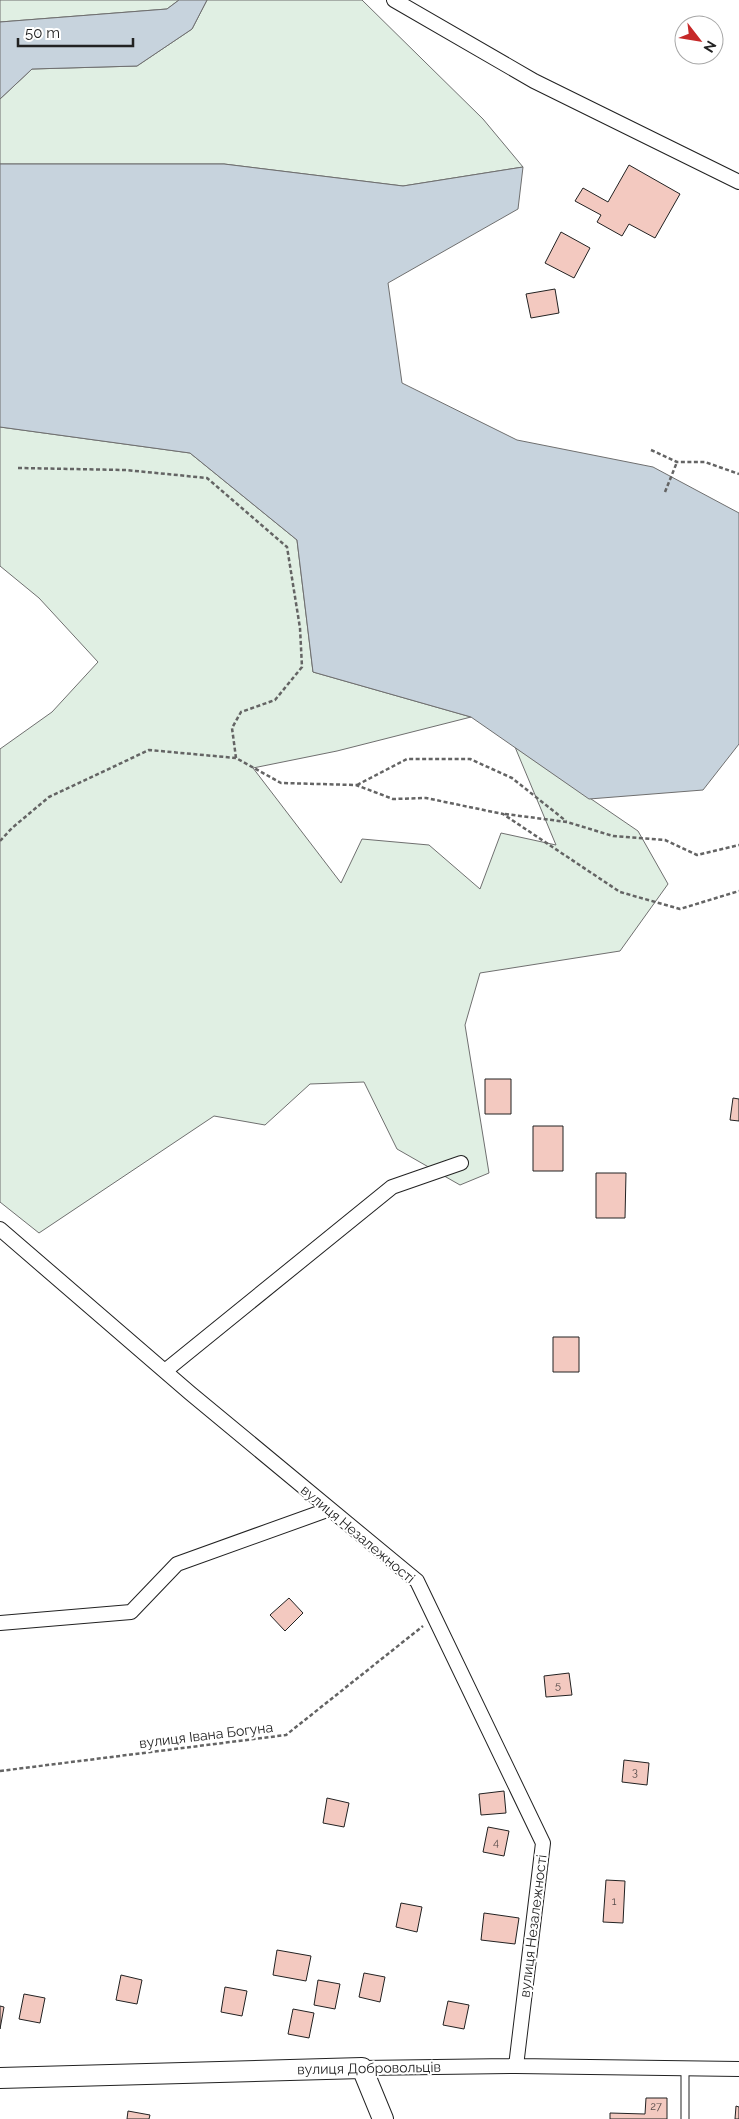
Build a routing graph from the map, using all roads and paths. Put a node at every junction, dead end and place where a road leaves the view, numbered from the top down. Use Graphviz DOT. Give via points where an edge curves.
graph roads {
  1 [pos="394,0"];
  2 [pos="739,182"];
  3 [pos="651,450"];
  4 [pos="677,462"];
  5 [pos="18,468"];
  6 [pos="739,474"];
  7 [pos="665,492"];
  8 [pos="236,758"];
  9 [pos="356,785"];
  10 [pos="503,814"];
  11 [pos="567,822"];
  12 [pos="0,841"];
  13 [pos="739,844"];
  14 [pos="739,891"];
  15 [pos="461,1163"];
  16 [pos="0,1229"];
  17 [pos="165,1371"];
  18 [pos="330,1509"];
  19 [pos="434,1617"];
  20 [pos="0,1623"];
  21 [pos="0,1771"];
  22 [pos="516,2066"];
  23 [pos="362,2068"];
  24 [pos="685,2068"];
  25 [pos="739,2069"];
  26 [pos="0,2078"];
  27 [pos="383,2119"];
  28 [pos="686,2119"];
  1 -- 2 [label="street" via="534,81"];
  3 -- 4 [label="path"];
  4 -- 6 [label="path" via="705,462"];
  4 -- 7 [label="path"];
  5 -- 8 [label="path" via="126,470 207,478 287,547 300,628 302,667 275,700 241,712 232,728"];
  8 -- 9 [label="path" via="280,783"];
  8 -- 12 [label="path" via="149,750 50,798"];
  9 -- 10 [label="path" via="393,799 426,798"];
  9 -- 11 [label="path" via="407,759 470,759 512,778"];
  10 -- 11 [label="path"];
  10 -- 14 [label="path" via="620,892 680,908"];
  11 -- 13 [label="path" via="613,836 665,840 697,855"];
  15 -- 17 [label="street" via="392,1187"];
  16 -- 17 [label="street, вулиця Незалежності"];
  17 -- 18 [label="street, вулиця Незалежності"];
  18 -- 19 [label="street, вулиця Незалежності" via="417,1581"];
  18 -- 20 [label="street" via="177,1564 132,1612"];
  19 -- 21 [label="path, вулиця Івана Богуна" via="286,1735"];
  19 -- 22 [label="street, вулиця Незалежності" via="543,1844"];
  22 -- 23 [label="street, вулиця Добровольців"];
  22 -- 24 [label="street, вулиця Добровольців"];
  23 -- 26 [label="street, вулиця Добровольців"];
  23 -- 27 [label="street"];
  24 -- 25 [label="street, вулиця Добровольців"];
  24 -- 28 [label="lane"];
}
